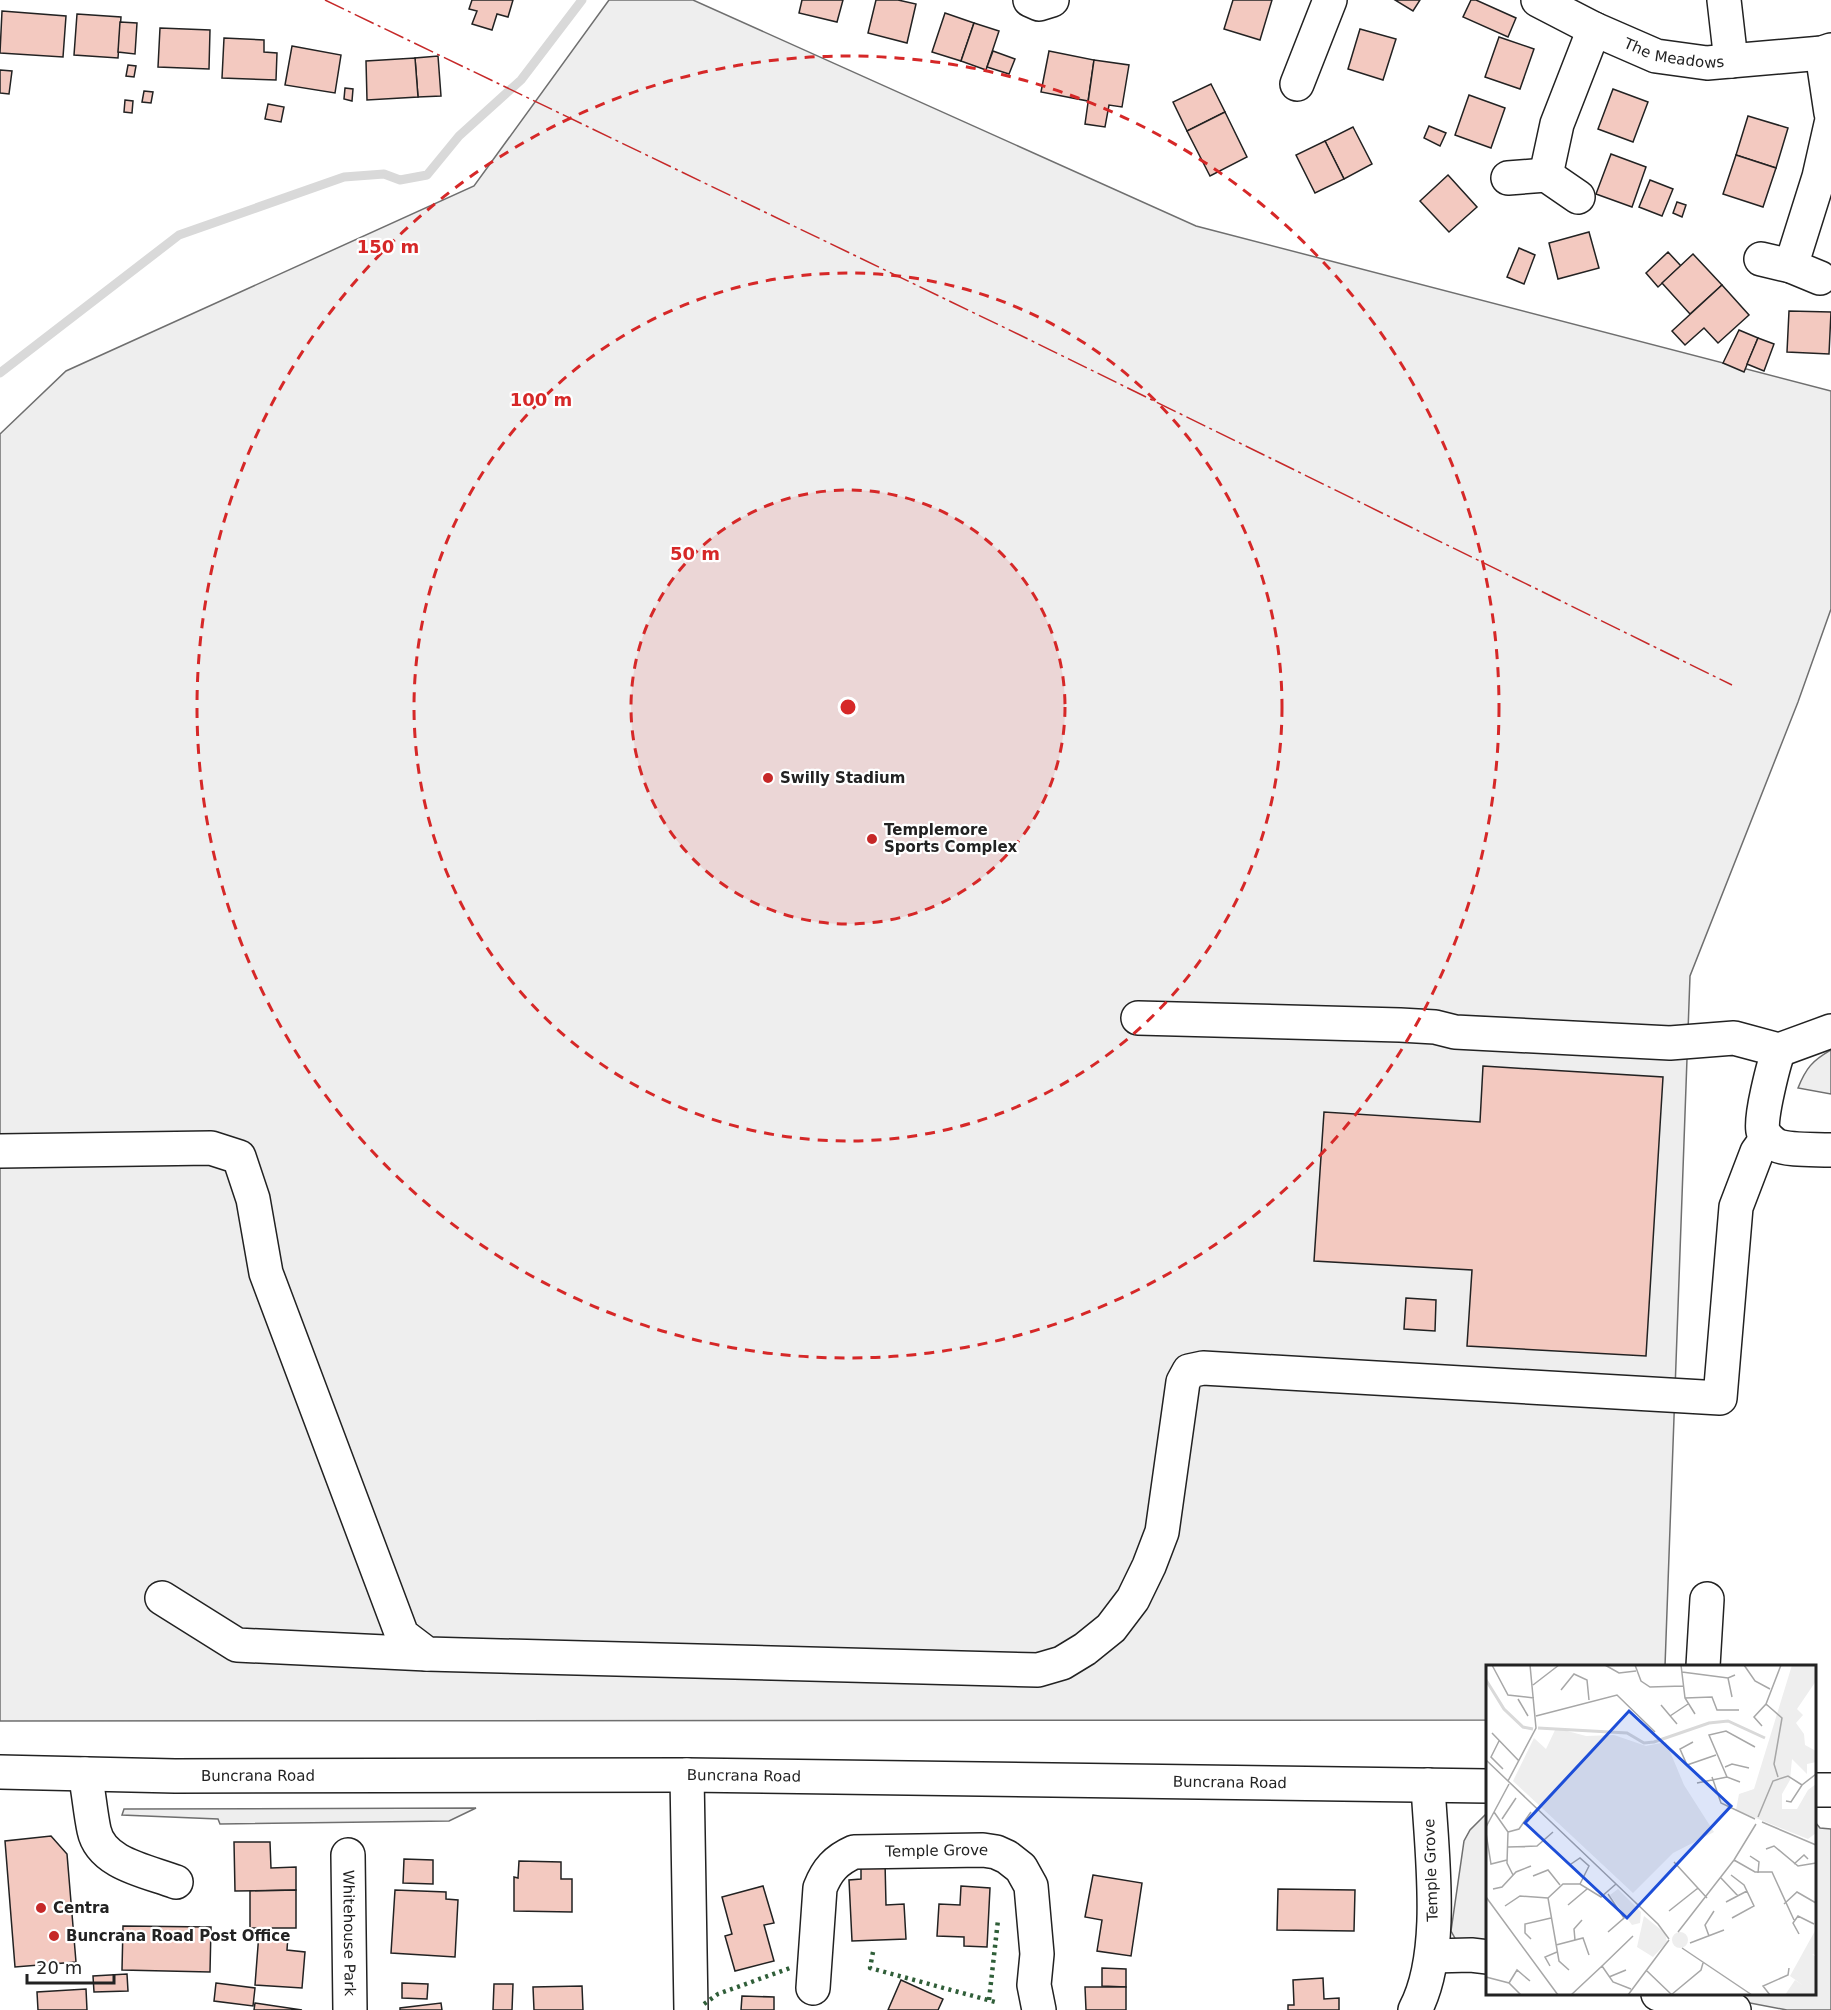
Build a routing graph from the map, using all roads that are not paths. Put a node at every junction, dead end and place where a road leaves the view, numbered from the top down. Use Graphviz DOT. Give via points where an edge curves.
graph roads {
  1 [pos="1030,0"];
  2 [pos="1052,0"];
  3 [pos="1330,0"];
  4 [pos="1538,0"];
  5 [pos="1724,0"];
  6 [pos="1594,29"];
  7 [pos="1827,52"];
  8 [pos="1731,61"];
  9 [pos="1297,84"];
  10 [pos="1831,113"];
  11 [pos="1831,124"];
  12 [pos="1546,175"];
  13 [pos="1508,178"];
  14 [pos="1578,197"];
  15 [pos="1791,268"];
  16 [pos="1138,1018"];
  17 [pos="1831,1031"];
  18 [pos="1779,1050"];
  19 [pos="1767,1138"];
  20 [pos="1831,1150"];
  21 [pos="0,1151"];
  22 [pos="162,1598"];
  23 [pos="1707,1599"];
  24 [pos="427,1654"];
  25 [pos="1703,1665"];
  26 [pos="0,1772"];
  27 [pos="85,1774"];
  28 [pos="687,1775"];
  29 [pos="1428,1785"];
  30 [pos="1486,1786"];
  31 [pos="348,1855"];
  32 [pos="176,1882"];
  33 [pos="1432,1956"];
  34 [pos="1486,1957"];
  35 [pos="813,1988"];
  36 [pos="1663,1995"];
  37 [pos="350,2010"];
  38 [pos="691,2010"];
  39 [pos="1039,2010"];
  40 [pos="1415,2010"];
  41 [pos="1734,2010"];
  1 -- 2 [label="main road" via="1039,4"];
  3 -- 9 [label="main road"];
  4 -- 6 [label="main road, The Meadows"];
  5 -- 8 [label="main road"];
  6 -- 8 [label="main road, The Meadows" via="1656,56 1707,63"];
  6 -- 12 [label="main road" via="1557,124"];
  7 -- 8 [label="main road, The Meadows"];
  7 -- 10 [label="main road, The Meadows"];
  11 -- 15 [label="main road"];
  12 -- 13 [label="main road"];
  12 -- 14 [label="main road"];
  16 -- 18 [label="main road" via="1400,1025 1455,1032 1670,1043 1734,1038"];
  17 -- 18 [label="main road"];
  18 -- 19 [label="main road" via="1762,1129"];
  19 -- 20 [label="main road" via="1776,1145"];
  19 -- 24 [label="main road" via="1757,1152 1736,1208 1720,1398 1203,1368 1190,1371 1183,1382 1162,1532 1149,1566 1111,1628 1062,1663 1038,1671"];
  21 -- 24 [label="main road" via="212,1148 239,1156 253,1199 266,1273 402,1635"];
  22 -- 24 [label="main road" via="237,1645"];
  23 -- 25 [label="main road"];
  26 -- 27 [label="main road, Buncrana Road"];
  27 -- 28 [label="main road, Buncrana Road"];
  27 -- 32 [label="main road" via="94,1832 100,1846 112,1858"];
  28 -- 29 [label="main road, Buncrana Road"];
  28 -- 38 [label="main road"];
  29 -- 30 [label="main road, Buncrana Road"];
  29 -- 33 [label="main road, Temple Grove" via="1434,1910"];
  31 -- 37 [label="main road, Whitehouse Park"];
  33 -- 34 [label="main road"];
  33 -- 40 [label="main road, Temple Grove"];
  35 -- 39 [label="main road, Temple Grove" via="820,1888 829,1870 842,1857 854,1852 983,1850 1007,1857 1021,1868 1031,1886"];
  36 -- 41 [label="main road"];
}
